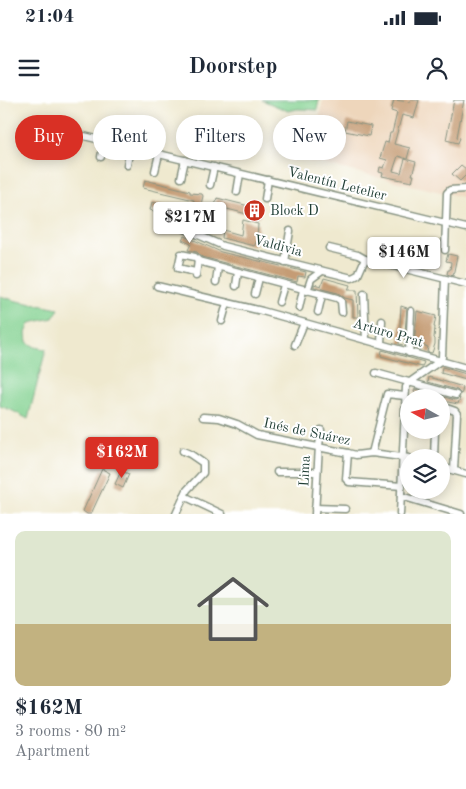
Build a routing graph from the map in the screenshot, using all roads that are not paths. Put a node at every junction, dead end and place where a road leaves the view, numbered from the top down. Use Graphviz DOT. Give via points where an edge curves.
graph roads {
  1 [pos="84,136"];
  2 [pos="93,138"];
  3 [pos="128,160"];
  4 [pos="158,160"];
  5 [pos="185,160"];
  6 [pos="127,165"];
  7 [pos="214,167"];
  8 [pos="155,172"];
  9 [pos="240,174"];
  10 [pos="181,178"];
  11 [pos="268,180"];
  12 [pos="210,185"];
  13 [pos="466,189"];
  14 [pos="237,192"];
  15 [pos="265,199"];
  16 [pos="446,223"];
  17 [pos="176,226"];
  18 [pos="466,228"];
  19 [pos="290,231"];
  20 [pos="329,248"];
  21 [pos="444,250"];
  22 [pos="365,260"];
  23 [pos="198,261"];
  24 [pos="285,262"];
  25 [pos="218,267"];
  26 [pos="322,270"];
  27 [pos="238,272"];
  28 [pos="258,278"];
  29 [pos="311,279"];
  30 [pos="445,279"];
  31 [pos="216,282"];
  32 [pos="466,284"];
  33 [pos="284,285"];
  34 [pos="157,286"];
  35 [pos="236,286"];
  36 [pos="302,289"];
  37 [pos="255,294"];
  38 [pos="364,294"];
  39 [pos="322,295"];
  40 [pos="279,302"];
  41 [pos="227,303"];
  42 [pos="299,308"];
  43 [pos="411,311"];
  44 [pos="318,312"];
  45 [pos="342,312"];
  46 [pos="222,320"];
  47 [pos="382,321"];
  48 [pos="304,323"];
  49 [pos="366,340"];
  50 [pos="381,344"];
  51 [pos="295,345"];
  52 [pos="409,353"];
  53 [pos="440,361"];
  54 [pos="466,368"];
  55 [pos="376,373"];
  56 [pos="410,382"];
  57 [pos="406,389"];
  58 [pos="400,395"];
  59 [pos="456,395"];
  60 [pos="450,409"];
  61 [pos="203,417"];
  62 [pos="321,430"];
  63 [pos="319,446"];
  64 [pos="183,451"];
  65 [pos="348,453"];
  66 [pos="372,454"];
  67 [pos="400,456"];
  68 [pos="450,469"];
  69 [pos="454,470"];
  70 [pos="277,472"];
  71 [pos="317,472"];
  72 [pos="466,474"];
  73 [pos="400,486"];
  74 [pos="184,496"];
  75 [pos="401,499"];
  76 [pos="411,499"];
  77 [pos="345,509"];
  78 [pos="315,511"];
  79 [pos="176,514"];
  80 [pos="222,514"];
  81 [pos="400,514"];
  82 [pos="461,514"];
  1 -- 2 [label="street, Valentín Letelier"];
  3 -- 6 [label="street"];
  4 -- 8 [label="street"];
  5 -- 7 [label="street, Valentín Letelier"];
  5 -- 10 [label="street"];
  7 -- 9 [label="street, Valentín Letelier"];
  7 -- 12 [label="street"];
  9 -- 11 [label="street, Valentín Letelier"];
  9 -- 14 [label="street"];
  11 -- 15 [label="street"];
  11 -- 16 [label="street, Valentín Letelier"];
  13 -- 16 [label="street" via="448,192"];
  16 -- 18 [label="street, Valentín Letelier"];
  16 -- 21 [label="street"];
  17 -- 24 [label="street, Valdivia" via="223,246"];
  19 -- 24 [label="street"];
  20 -- 22 [label="street" via="358,255"];
  22 -- 26 [label="street, Valdivia" via="354,278"];
  22 -- 30 [label="street"];
  23 -- 23 [label="street" via="195,274 178,268 180,256 184,254"];
  23 -- 25 [label="street"];
  24 -- 26 [label="street, Valdivia"];
  25 -- 27 [label="street"];
  25 -- 31 [label="street"];
  26 -- 29 [label="street"];
  27 -- 28 [label="street"];
  27 -- 35 [label="street"];
  28 -- 33 [label="street"];
  28 -- 37 [label="street"];
  29 -- 36 [label="street"];
  29 -- 36 [label="street"];
  30 -- 32 [label="street"];
  30 -- 53 [label="street"];
  33 -- 36 [label="street"];
  33 -- 40 [label="street"];
  34 -- 41 [label="street, Arturo Prat"];
  36 -- 39 [label="street"];
  36 -- 42 [label="street"];
  38 -- 49 [label="street"];
  39 -- 44 [label="street"];
  39 -- 45 [label="street" via="341,300"];
  41 -- 46 [label="street"];
  41 -- 48 [label="street, Arturo Prat"];
  43 -- 52 [label="street"];
  47 -- 50 [label="street"];
  48 -- 49 [label="street, Arturo Prat"];
  48 -- 51 [label="street"];
  49 -- 50 [label="street, Arturo Prat"];
  50 -- 52 [label="street, Arturo Prat"];
  52 -- 53 [label="street, Arturo Prat"];
  53 -- 54 [label="street, Arturo Prat"];
  53 -- 56 [label="street"];
  55 -- 56 [label="street"];
  56 -- 57 [label="street"];
  56 -- 59 [label="street"];
  58 -- 66 [label="street" via="387,394"];
  60 -- 69 [label="street" via="457,414"];
  61 -- 63 [label="street, Inés de Suárez" via="219,418 257,435"];
  62 -- 63 [label="street, Lima"];
  63 -- 65 [label="street, Inés de Suárez"];
  63 -- 71 [label="street, Lima"];
  64 -- 74 [label="street" via="203,463 202,475 190,485"];
  65 -- 66 [label="street, Inés de Suárez"];
  65 -- 73 [label="street" via="346,479 349,482"];
  66 -- 67 [label="street, Inés de Suárez"];
  68 -- 69 [label="street"];
  69 -- 72 [label="street"];
  70 -- 71 [label="street"];
  71 -- 78 [label="street, Lima"];
  74 -- 79 [label="street"];
  74 -- 80 [label="street"];
  75 -- 81 [label="street"];
  76 -- 82 [label="street"];
  77 -- 78 [label="street"];
}
